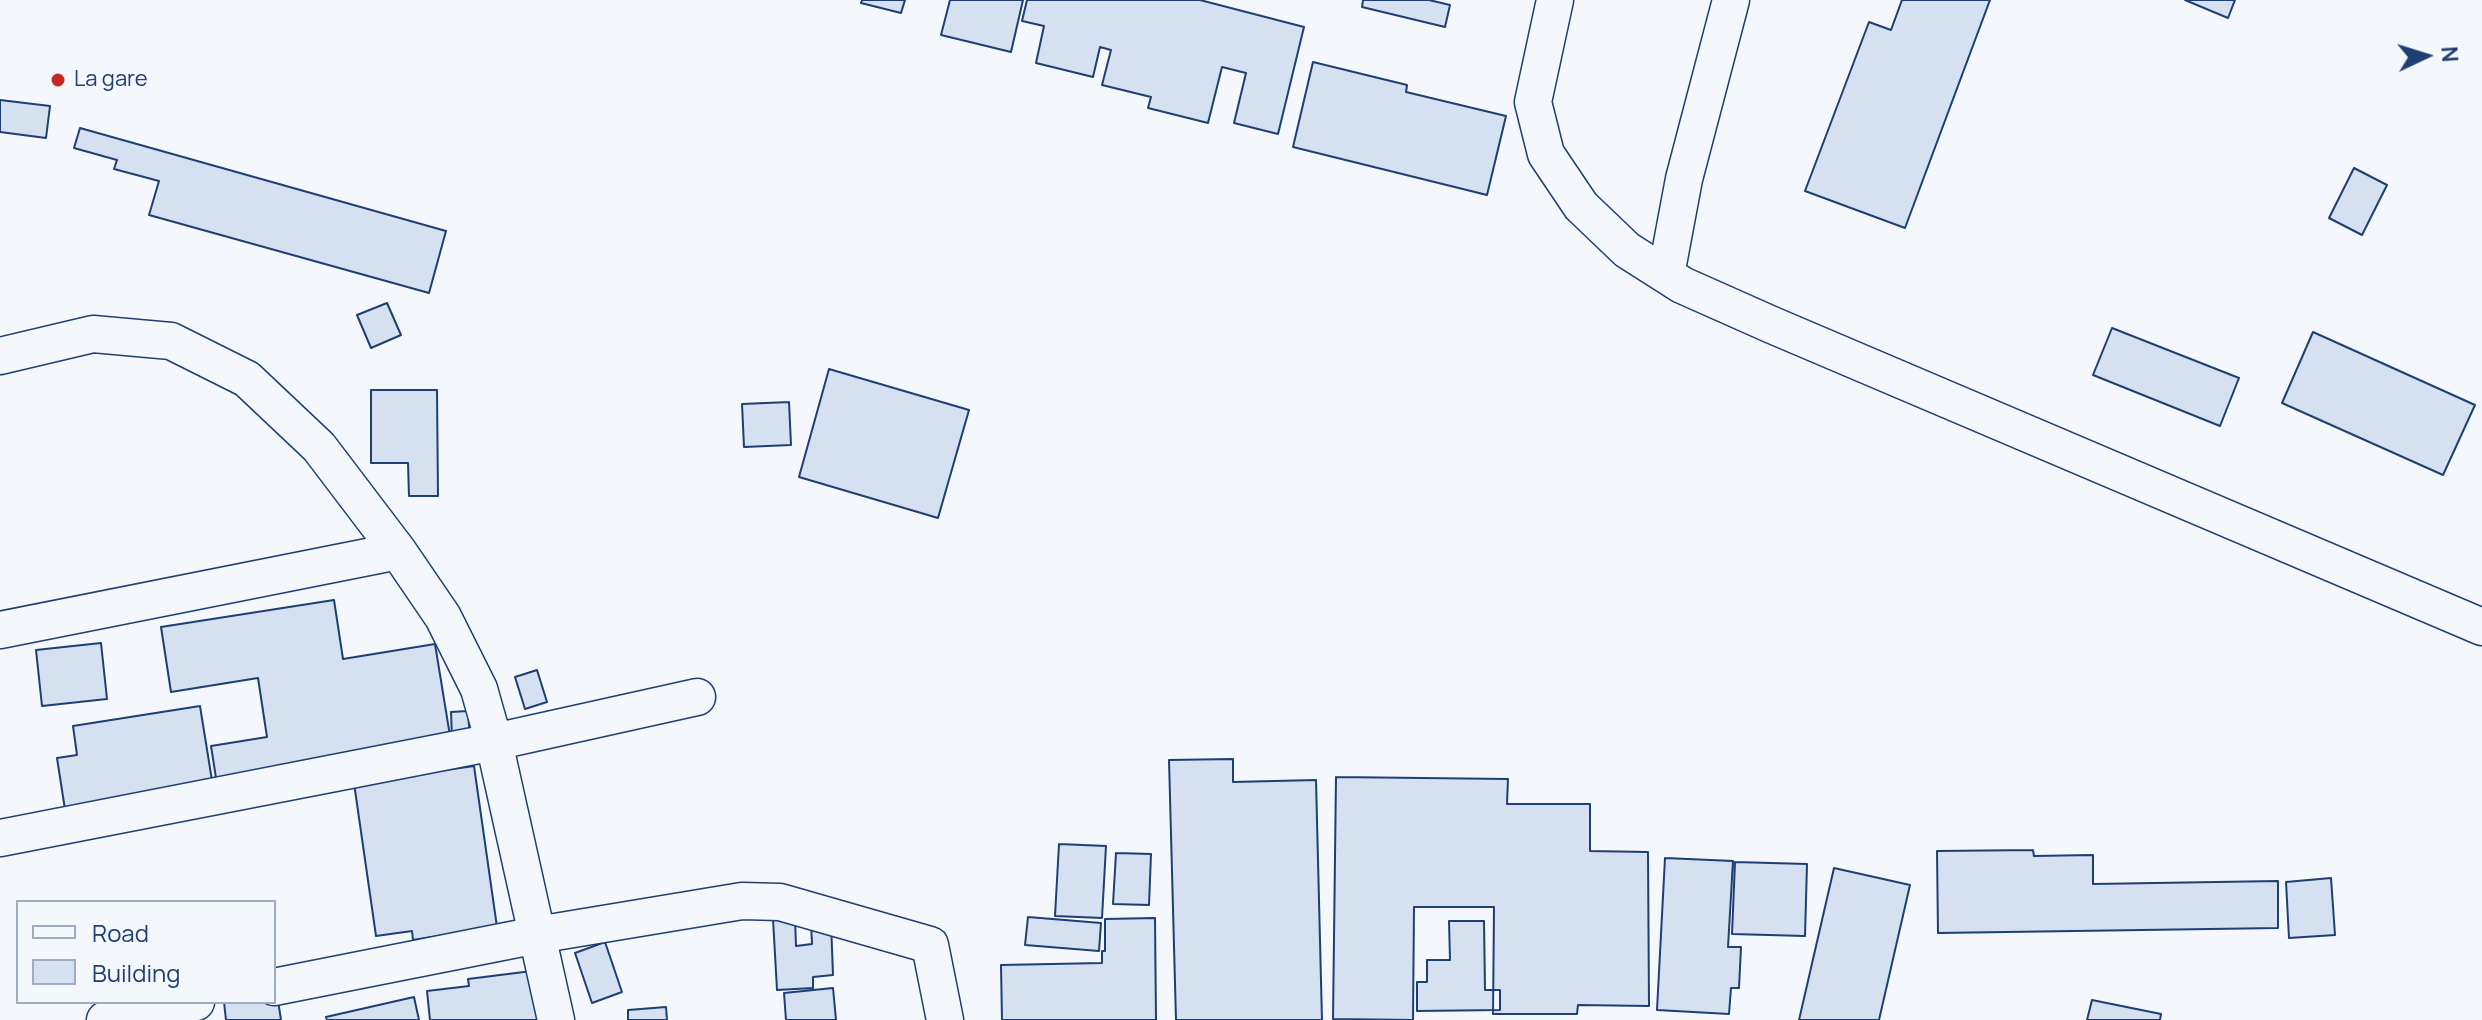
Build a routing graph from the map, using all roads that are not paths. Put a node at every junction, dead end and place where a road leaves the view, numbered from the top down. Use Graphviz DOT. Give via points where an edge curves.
graph roads {
  1 [pos="1555,0"];
  2 [pos="1731,0"];
  3 [pos="1666,275"];
  4 [pos="0,356"];
  5 [pos="398,551"];
  6 [pos="2482,627"];
  7 [pos="0,630"];
  8 [pos="697,697"];
  9 [pos="494,742"];
  10 [pos="0,838"];
  11 [pos="537,935"];
  12 [pos="276,987"];
  13 [pos="186,1004"];
  14 [pos="105,1020"];
  15 [pos="556,1020"];
  16 [pos="945,1020"];
  1 -- 3 [label="street" via="1533,102 1546,154 1581,206 1627,250"];
  2 -- 3 [label="street" via="1684,179"];
  3 -- 6 [label="street"];
  4 -- 5 [label="street" via="93,334 171,341 247,379 319,447"];
  5 -- 7 [label="street"];
  5 -- 9 [label="street" via="443,617 479,689"];
  8 -- 9 [label="street"];
  9 -- 10 [label="street"];
  9 -- 11 [label="street"];
  11 -- 12 [label="street"];
  11 -- 15 [label="street"];
  11 -- 16 [label="street" via="742,901 780,902 930,945"];
  13 -- 14 [label="street"];
}
